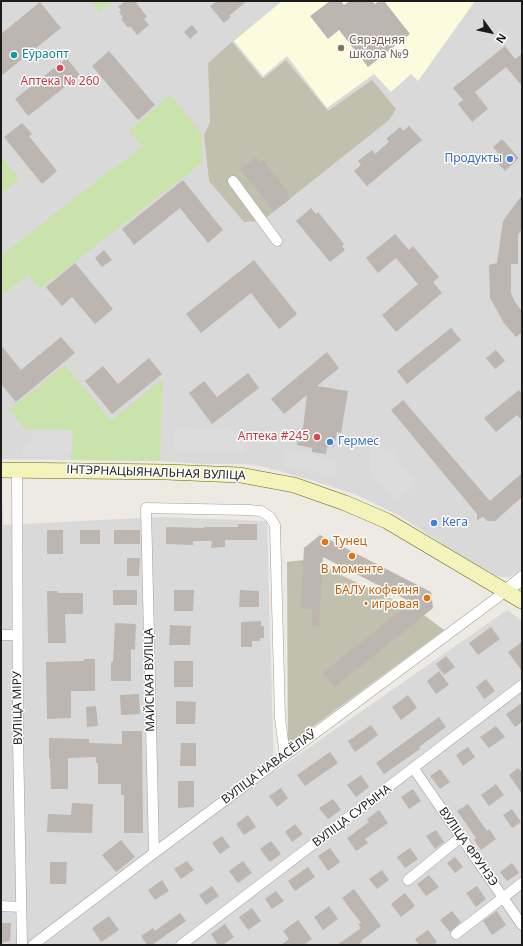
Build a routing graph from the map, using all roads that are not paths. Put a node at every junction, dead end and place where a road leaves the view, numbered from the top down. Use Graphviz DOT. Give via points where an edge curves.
graph roads {
  1 [pos="233,181"];
  2 [pos="277,241"];
  3 [pos="1,470"];
  4 [pos="17,470"];
  5 [pos="522,578"];
  6 [pos="506,592"];
  7 [pos="522,601"];
  8 [pos="1,635"];
  9 [pos="17,635"];
  10 [pos="522,685"];
  11 [pos="285,756"];
  12 [pos="414,768"];
  13 [pos="461,837"];
  14 [pos="154,853"];
  15 [pos="408,880"];
  16 [pos="522,883"];
  17 [pos="503,898"];
  18 [pos="1,906"];
  19 [pos="21,907"];
  20 [pos="522,925"];
  21 [pos="456,934"];
  22 [pos="22,945"];
  23 [pos="33,945"];
  24 [pos="181,945"];
  1 -- 2 [label="street"];
  3 -- 4 [label="main road, ІНТЭРНАЦЫЯНАЛЬНАЯ ВУЛІЦА"];
  4 -- 6 [label="main road, ІНТЭРНАЦЫЯНАЛЬНАЯ ВУЛІЦА" via="240,475 294,485 387,521"];
  4 -- 9 [label="street, ВУЛІЦА МІРУ"];
  5 -- 6 [label="street"];
  6 -- 7 [label="main road, ІНТЭРНАЦЫЯНАЛЬНАЯ ВУЛІЦА"];
  6 -- 11 [label="street, ВУЛІЦА НАВАСЁЛАЎ"];
  8 -- 9 [label="street"];
  9 -- 19 [label="street, ВУЛІЦА МІРУ"];
  10 -- 12 [label="street, ВУЛІЦА СУРЫНА"];
  11 -- 14 [label="street, ВУЛІЦА НАВАСЁЛАЎ"];
  11 -- 14 [label="street, МАЙСКАЯ ВУЛІЦА" via="280,718 275,525 270,517 261,512 248,510 146,508"];
  12 -- 13 [label="street, ВУЛІЦА ФРУНЗЭ"];
  12 -- 24 [label="street, ВУЛІЦА СУРЫНА"];
  13 -- 15 [label="street"];
  13 -- 17 [label="street, ВУЛІЦА ФРУНЗЭ"];
  14 -- 23 [label="street, ВУЛІЦА НАВАСЁЛАЎ"];
  16 -- 17 [label="street"];
  17 -- 20 [label="street, ВУЛІЦА ФРУНЗЭ"];
  17 -- 21 [label="street"];
  18 -- 19 [label="street"];
  19 -- 22 [label="street, ВУЛІЦА МІРУ"];
}
